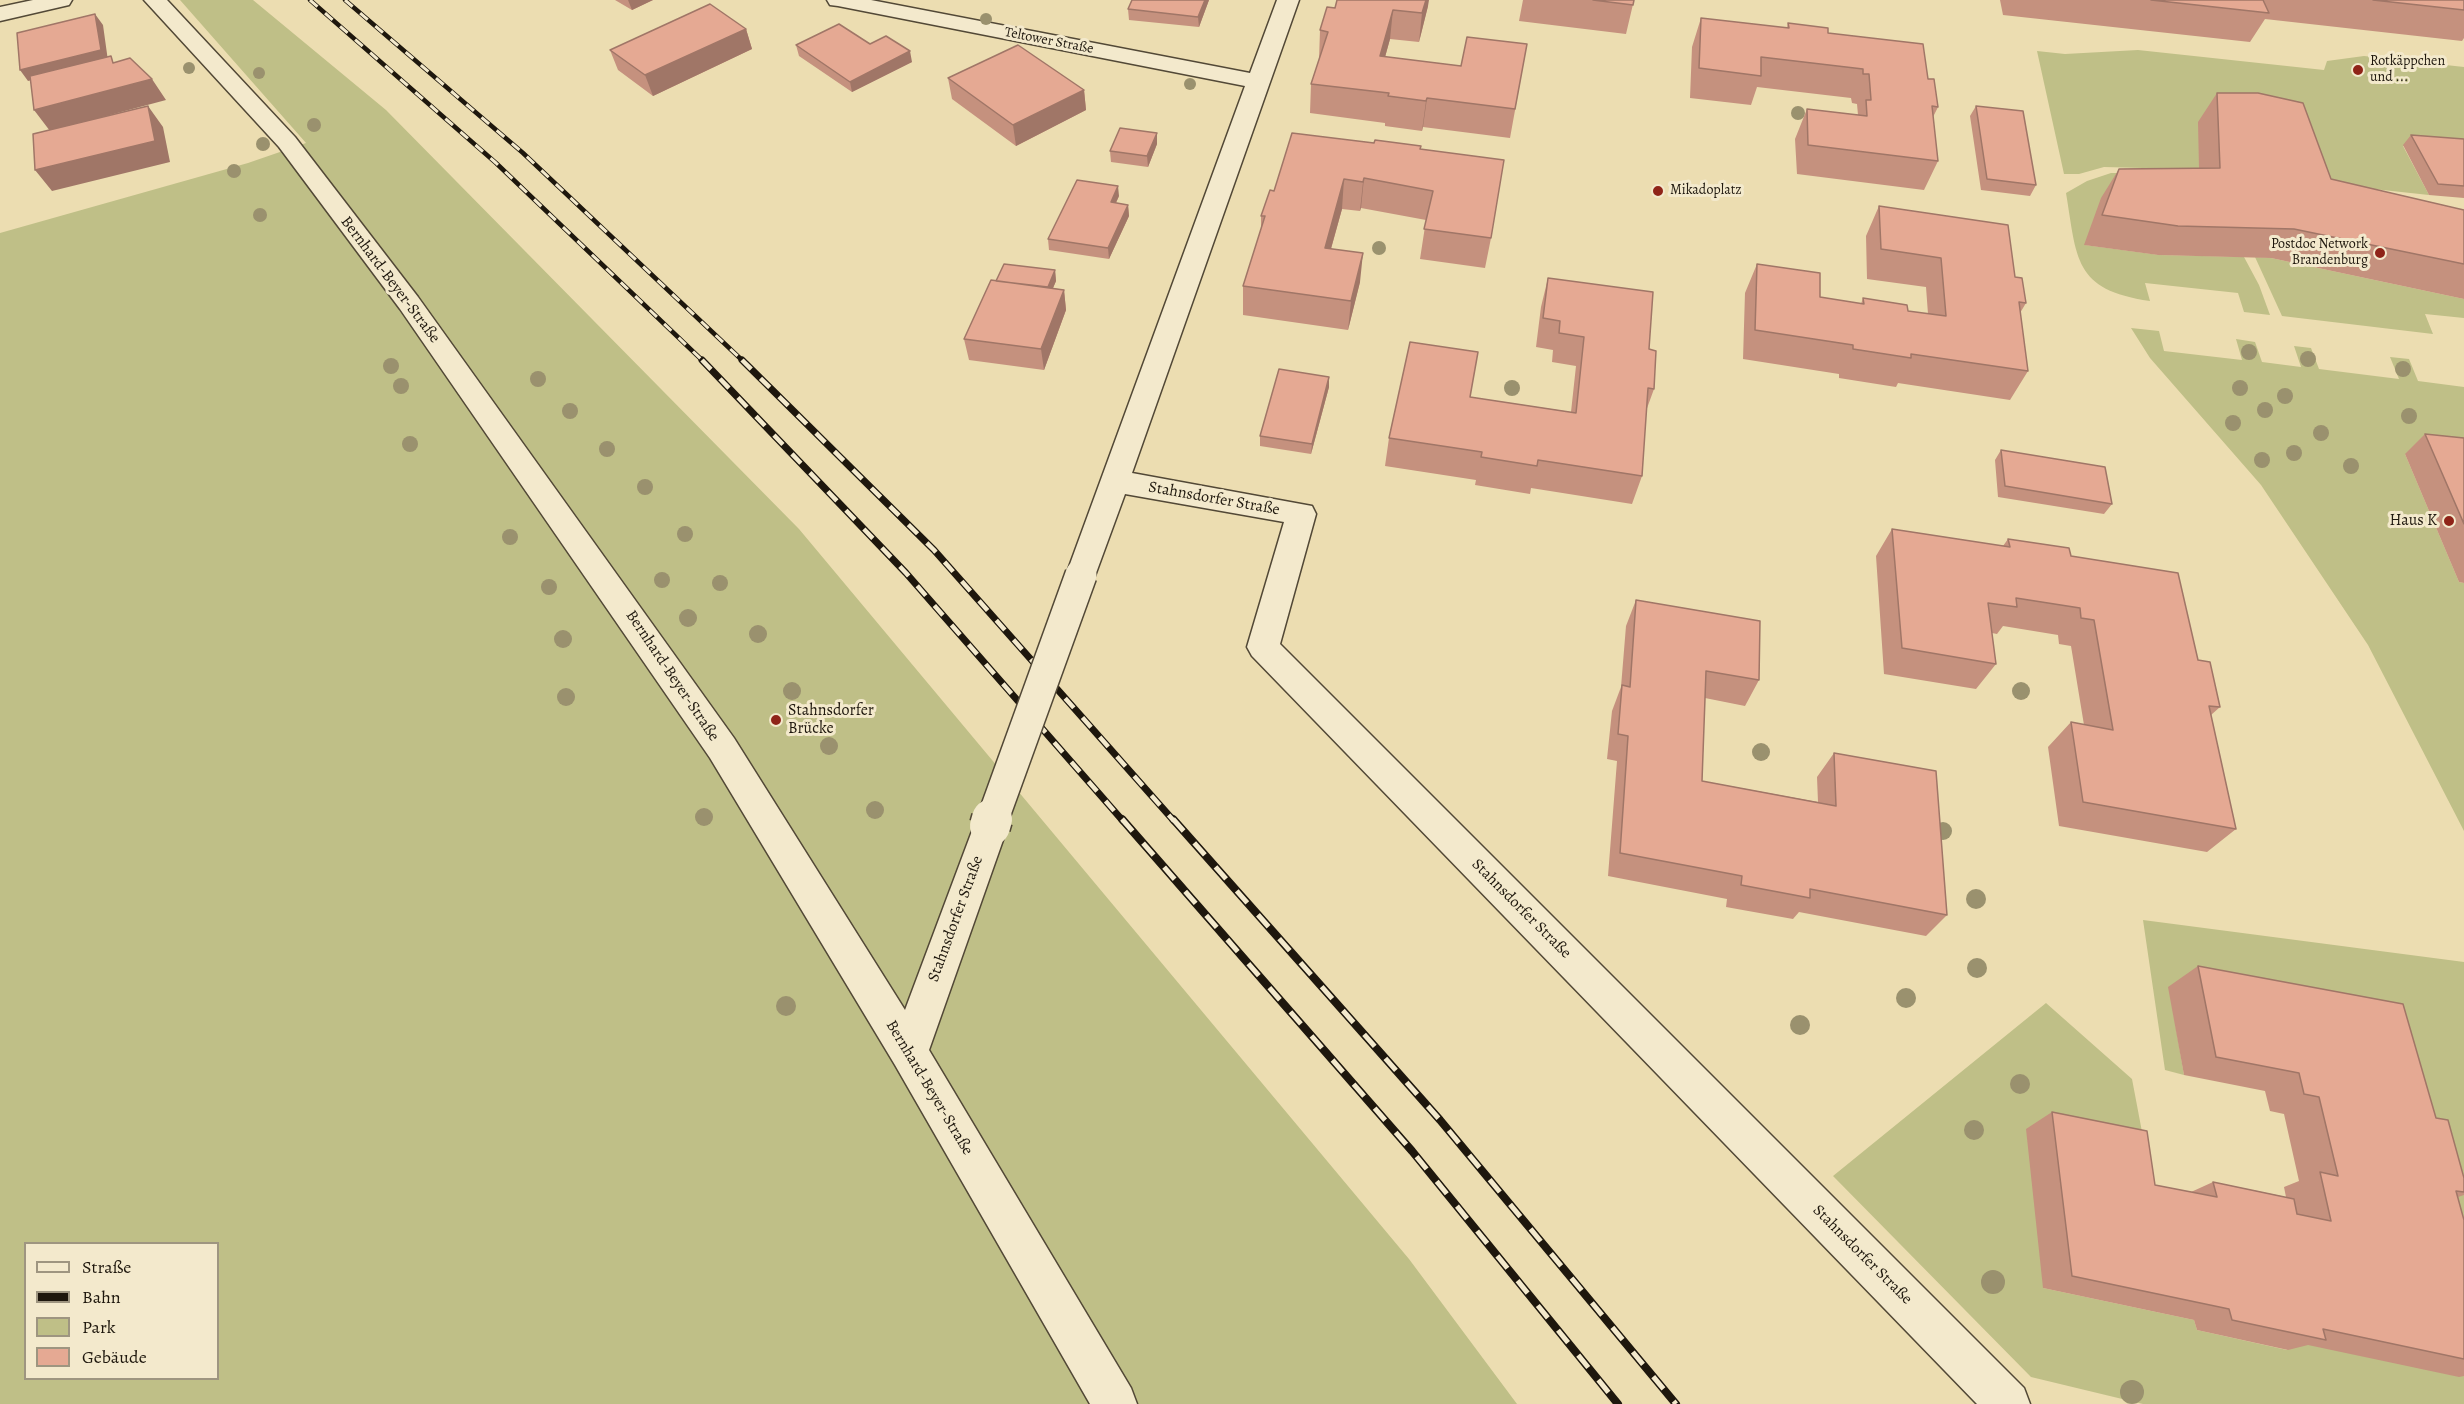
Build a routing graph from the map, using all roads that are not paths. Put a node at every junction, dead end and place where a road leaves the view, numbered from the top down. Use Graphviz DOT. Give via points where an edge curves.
graph roads {
  1 [pos="61,0"];
  2 [pos="155,0"];
  3 [pos="838,0"];
  4 [pos="1288,0"];
  5 [pos="0,14"];
  6 [pos="1259,82"];
  7 [pos="1115,482"];
  8 [pos="909,1052"];
  9 [pos="1115,1404"];
  10 [pos="2008,1404"];
  1 -- 5 [label="street"];
  2 -- 8 [label="street, Bernhard-Beyer-Straße" via="287,142 416,313 722,748"];
  3 -- 6 [label="street, Teltower Straße"];
  4 -- 6 [label="street, Stahnsdorfer Straße"];
  6 -- 7 [label="street, Stahnsdorfer Straße"];
  7 -- 8 [label="street, Stahnsdorfer Straße, bridge"];
  7 -- 10 [label="street, Stahnsdorfer Straße" via="1301,514 1263,647"];
  8 -- 9 [label="street, Bernhard-Beyer-Straße"];
}
